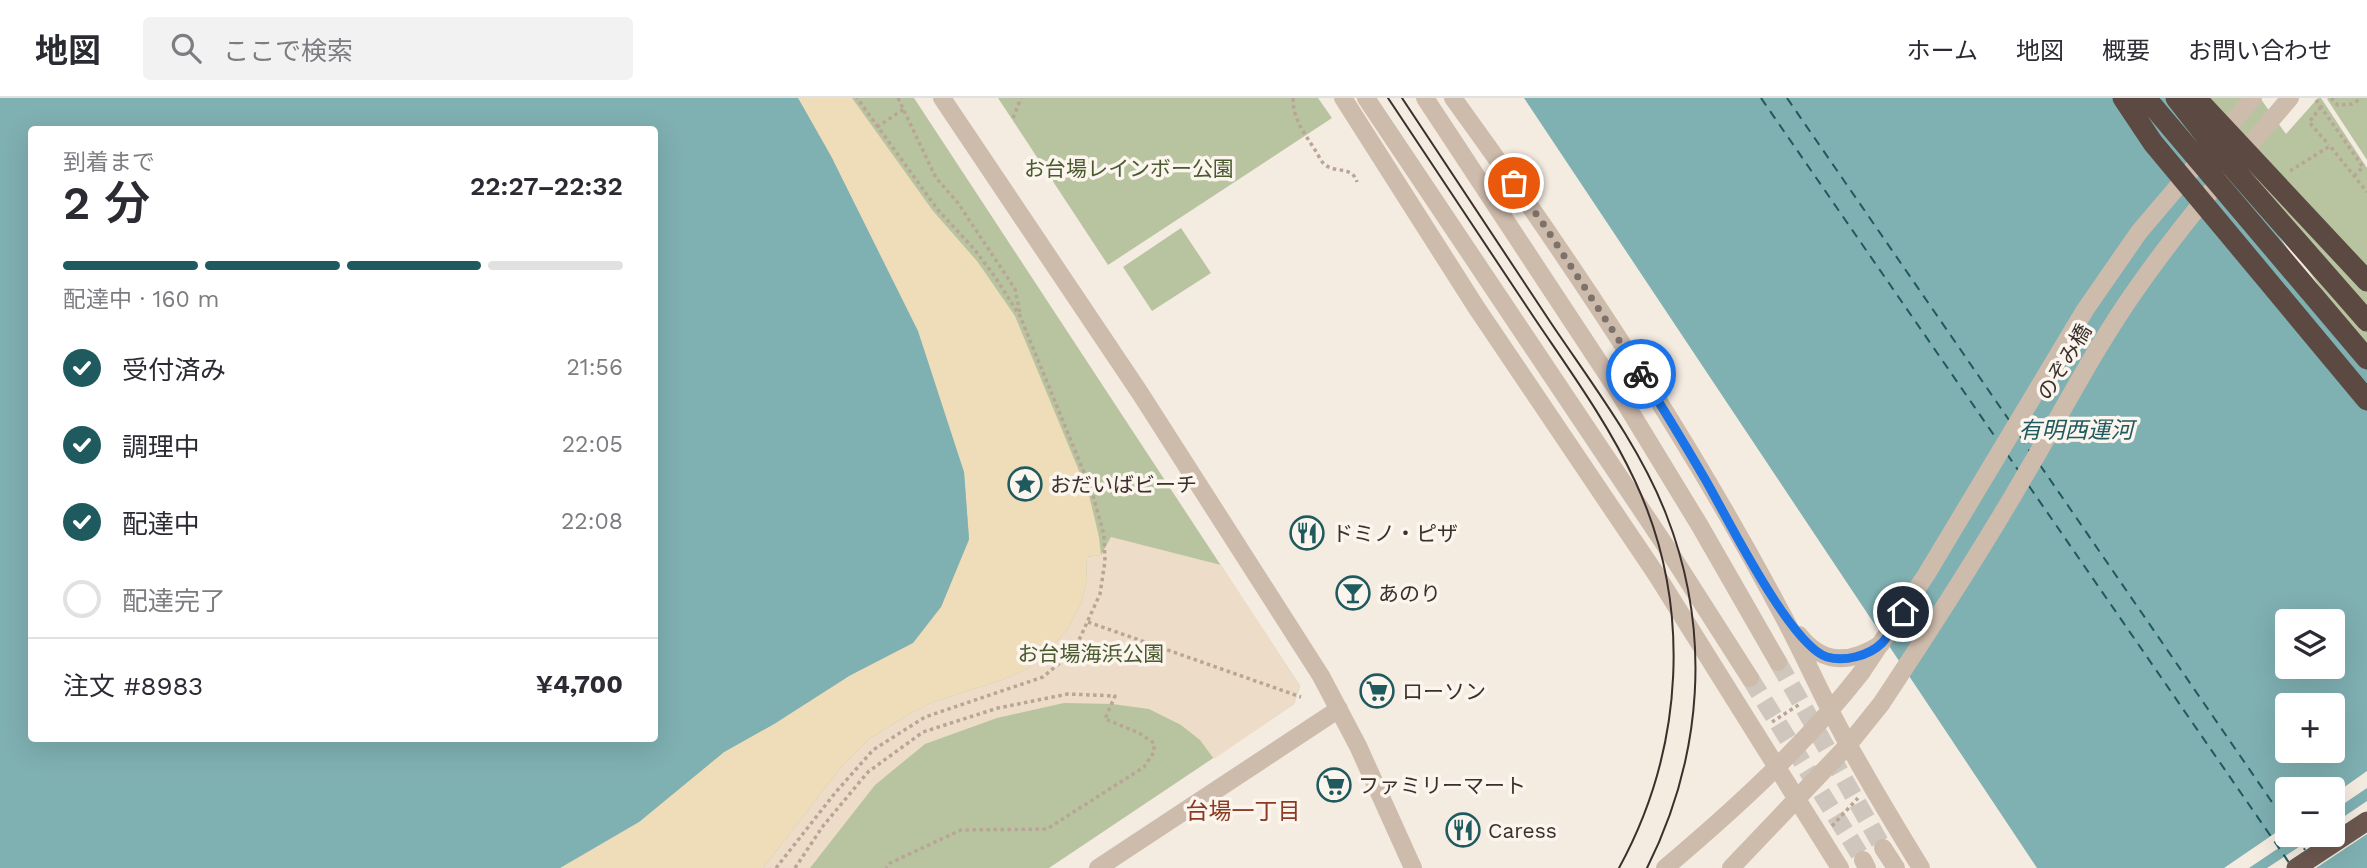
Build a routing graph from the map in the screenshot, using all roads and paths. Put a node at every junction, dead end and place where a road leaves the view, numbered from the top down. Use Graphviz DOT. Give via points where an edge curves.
graph roads {
  1 [pos="857,98"];
  2 [pos="898,98"];
  3 [pos="942,98"];
  4 [pos="1021,98"];
  5 [pos="1293,98"];
  6 [pos="1343,98"];
  7 [pos="1350,98"];
  8 [pos="1366,98"];
  9 [pos="1426,98"];
  10 [pos="1453,98"];
  11 [pos="2123,98"];
  12 [pos="2146,98"];
  13 [pos="2176,98"];
  14 [pos="2196,98"];
  15 [pos="2253,98"];
  16 [pos="2290,98"];
  17 [pos="2331,98"];
  18 [pos="2362,98"];
  19 [pos="2316,100"];
  20 [pos="2321,107"];
  21 [pos="904,109"];
  22 [pos="1013,118"];
  23 [pos="877,127"];
  24 [pos="2329,146"];
  25 [pos="2355,175"];
  26 [pos="2282,177"];
  27 [pos="1357,181"];
  28 [pos="2367,192"];
  29 [pos="2367,281"];
  30 [pos="1020,316"];
  31 [pos="2367,321"];
  32 [pos="2367,359"];
  33 [pos="1548,371"];
  34 [pos="2367,400"];
  35 [pos="1782,612"];
  36 [pos="1088,622"];
  37 [pos="1778,662"];
  38 [pos="1858,665"];
  39 [pos="1750,678"];
  40 [pos="1301,697"];
  41 [pos="1800,704"];
  42 [pos="1339,709"];
  43 [pos="1830,712"];
  44 [pos="1772,722"];
  45 [pos="1848,745"];
  46 [pos="1144,767"];
  47 [pos="1777,768"];
  48 [pos="1148,773"];
  49 [pos="1870,784"];
  50 [pos="1797,800"];
  51 [pos="2367,821"];
  52 [pos="1821,837"];
  53 [pos="1884,848"];
  54 [pos="776,868"];
  55 [pos="795,868"];
  56 [pos="886,868"];
  57 [pos="1098,868"];
  58 [pos="1413,868"];
  59 [pos="1665,868"];
  60 [pos="1731,868"];
  61 [pos="1840,868"];
  62 [pos="1896,868"];
  63 [pos="1921,868"];
  64 [pos="2296,868"];
  1 -- 23 [label="path"];
  2 -- 21 [label="path"];
  3 -- 42 [label="street" via="1140,393"];
  4 -- 22 [label="path"];
  5 -- 27 [label="path" via="1295,117 1325,164 1350,171"];
  6 -- 47 [label="street" via="1476,307 1656,574"];
  7 -- 33 [label="street"];
  8 -- 33 [label="street"];
  9 -- 37 [label="street" via="1616,388"];
  10 -- 35 [label="street" via="1544,225 1644,380"];
  11 -- 34 [label="highway, bridge" via="2152,143"];
  12 -- 32 [label="highway, bridge"];
  13 -- 31 [label="highway, bridge"];
  14 -- 29 [label="highway, bridge"];
  15 -- 38 [label="street, のぞみ橋, bridge" via="2139,232 2104,281 1926,575 1881,644"];
  16 -- 45 [label="street, のぞみ橋, bridge" via="2195,209 2136,289 1955,592 1881,704"];
  17 -- 18 [label="path" via="2338,105"];
  19 -- 20 [label="path"];
  20 -- 24 [label="path" via="2309,121"];
  20 -- 25 [label="path" via="2363,167"];
  21 -- 23 [label="path"];
  21 -- 30 [label="path" via="936,178 1015,289"];
  23 -- 30 [label="path" via="938,210 975,250"];
  24 -- 25 [label="path"];
  24 -- 26 [label="path"];
  25 -- 28 [label="path"];
  30 -- 36 [label="path" via="1092,492 1104,535 1100,594"];
  33 -- 39 [label="street"];
  35 -- 38 [label="street" via="1813,649"];
  35 -- 43 [label="street"];
  36 -- 40 [label="path"];
  36 -- 54 [label="path" via="1074,651 1043,677 925,717 873,750"];
  38 -- 43 [label="street, のぞみ橋"];
  41 -- 44 [label="path"];
  42 -- 57 [label="street"];
  42 -- 58 [label="street"];
  43 -- 45 [label="street"];
  43 -- 47 [label="street, のぞみ橋"];
  45 -- 49 [label="street"];
  45 -- 50 [label="street, のぞみ橋"];
  46 -- 48 [label="path"];
  46 -- 55 [label="path" via="1154,743 1105,719 1115,696 1068,694 998,708 923,732 867,772"];
  46 -- 56 [label="path" via="1047,829 961,830"];
  47 -- 50 [label="street"];
  47 -- 59 [label="street, のぞみ橋"];
  49 -- 52 [label="path"];
  49 -- 63 [label="street"];
  50 -- 52 [label="street"];
  50 -- 60 [label="street, のぞみ橋"];
  51 -- 64 [label="highway"];
  52 -- 61 [label="street"];
  53 -- 62 [label="street"];
}
